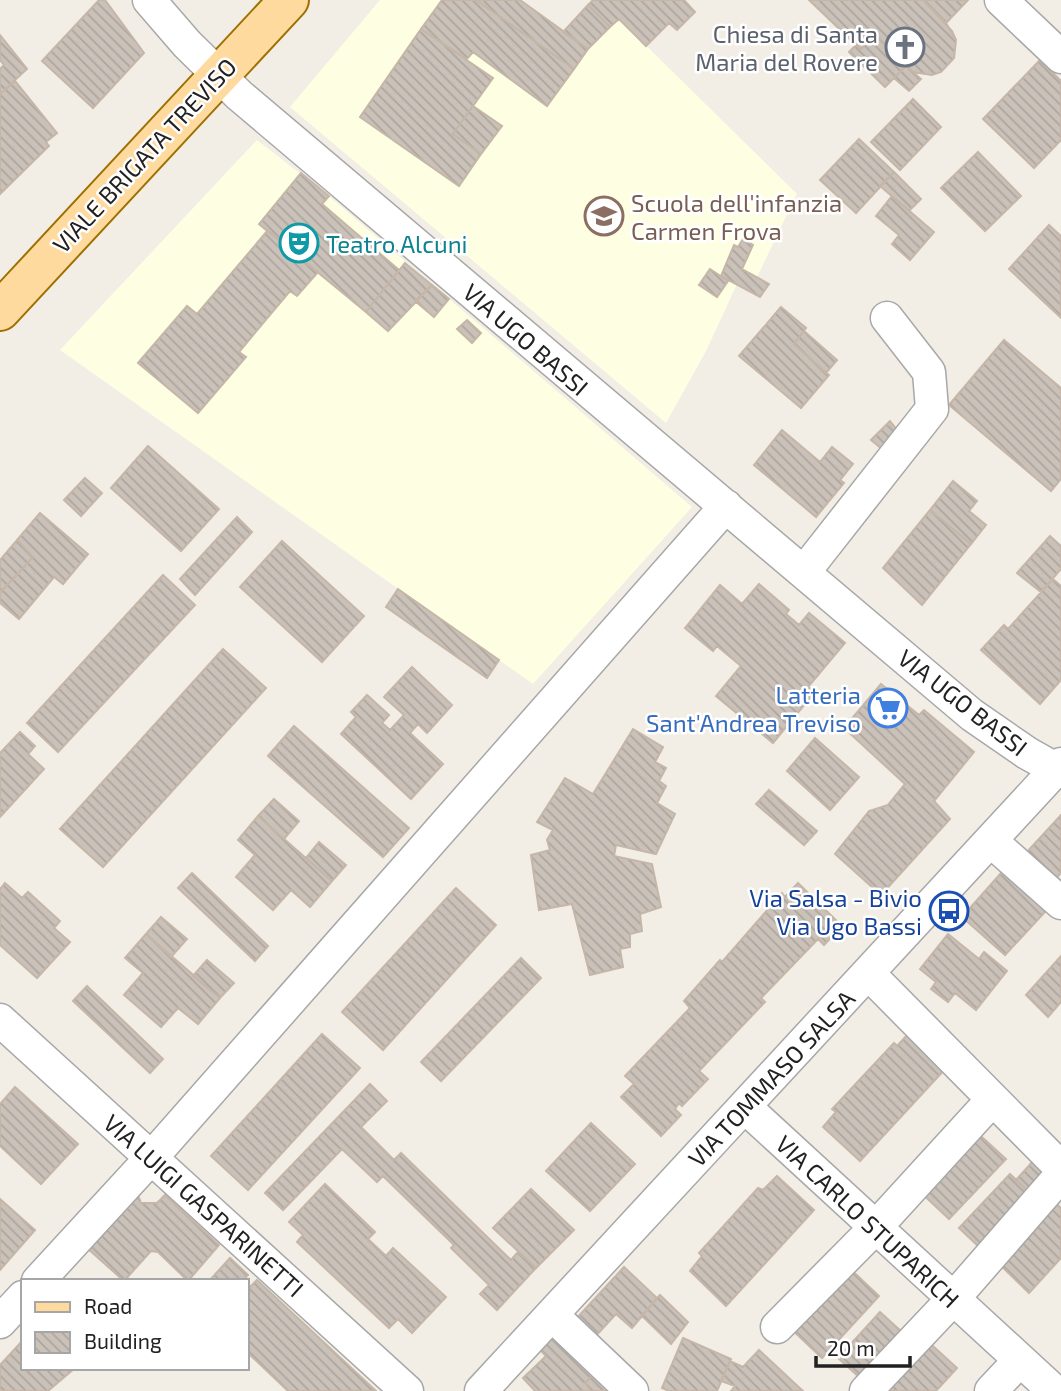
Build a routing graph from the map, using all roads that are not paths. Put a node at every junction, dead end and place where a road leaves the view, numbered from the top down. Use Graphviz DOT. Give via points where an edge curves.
graph roads {
  1 [pos="149,0"];
  2 [pos="289,0"];
  3 [pos="1001,0"];
  4 [pos="1061,57"];
  5 [pos="218,75"];
  6 [pos="0,311"];
  7 [pos="887,318"];
  8 [pos="726,506"];
  9 [pos="804,572"];
  10 [pos="1059,769"];
  11 [pos="992,841"];
  12 [pos="1061,903"];
  13 [pos="868,973"];
  14 [pos="0,1020"];
  15 [pos="992,1100"];
  16 [pos="745,1107"];
  17 [pos="152,1157"];
  18 [pos="1061,1168"];
  19 [pos="1061,1175"];
  20 [pos="875,1228"];
  21 [pos="40,1279"];
  22 [pos="21,1299"];
  23 [pos="953,1299"];
  24 [pos="552,1315"];
  25 [pos="0,1322"];
  26 [pos="777,1327"];
  27 [pos="1020,1360"];
  28 [pos="407,1391"];
  29 [pos="481,1391"];
  30 [pos="632,1391"];
  31 [pos="866,1391"];
  32 [pos="991,1391"];
  33 [pos="1054,1391"];
  1 -- 5 [label="street, VIA UGO BASSI"];
  2 -- 5 [label="main road, VIALE BRIGATA TREVISO"];
  3 -- 4 [label="street"];
  5 -- 6 [label="main road, VIALE BRIGATA TREVISO"];
  5 -- 8 [label="street, VIA UGO BASSI"];
  7 -- 9 [label="street" via="929,372 932,410"];
  8 -- 9 [label="street, VIA UGO BASSI"];
  8 -- 17 [label="street"];
  9 -- 10 [label="street, VIA UGO BASSI" via="972,715"];
  10 -- 11 [label="street, VIA TOMMASO SALSA"];
  11 -- 12 [label="street"];
  11 -- 13 [label="street, VIA TOMMASO SALSA"];
  13 -- 15 [label="street"];
  13 -- 16 [label="street, VIA TOMMASO SALSA"];
  14 -- 17 [label="street, VIA LUIGI GASPARINETTI"];
  15 -- 18 [label="street"];
  15 -- 20 [label="street"];
  16 -- 20 [label="street, VIA CARLO STUPARICH"];
  16 -- 24 [label="street, VIA TOMMASO SALSA"];
  17 -- 21 [label="street"];
  17 -- 28 [label="street, VIA LUIGI GASPARINETTI"];
  19 -- 23 [label="street"];
  20 -- 23 [label="street, VIA CARLO STUPARICH"];
  20 -- 26 [label="street"];
  22 -- 25 [label="street"];
  23 -- 27 [label="street, VIA CARLO STUPARICH"];
  23 -- 31 [label="street"];
  24 -- 29 [label="street, VIA TOMMASO SALSA"];
  24 -- 30 [label="street"];
  27 -- 32 [label="street"];
  27 -- 33 [label="street, VIA CARLO STUPARICH"];
}
